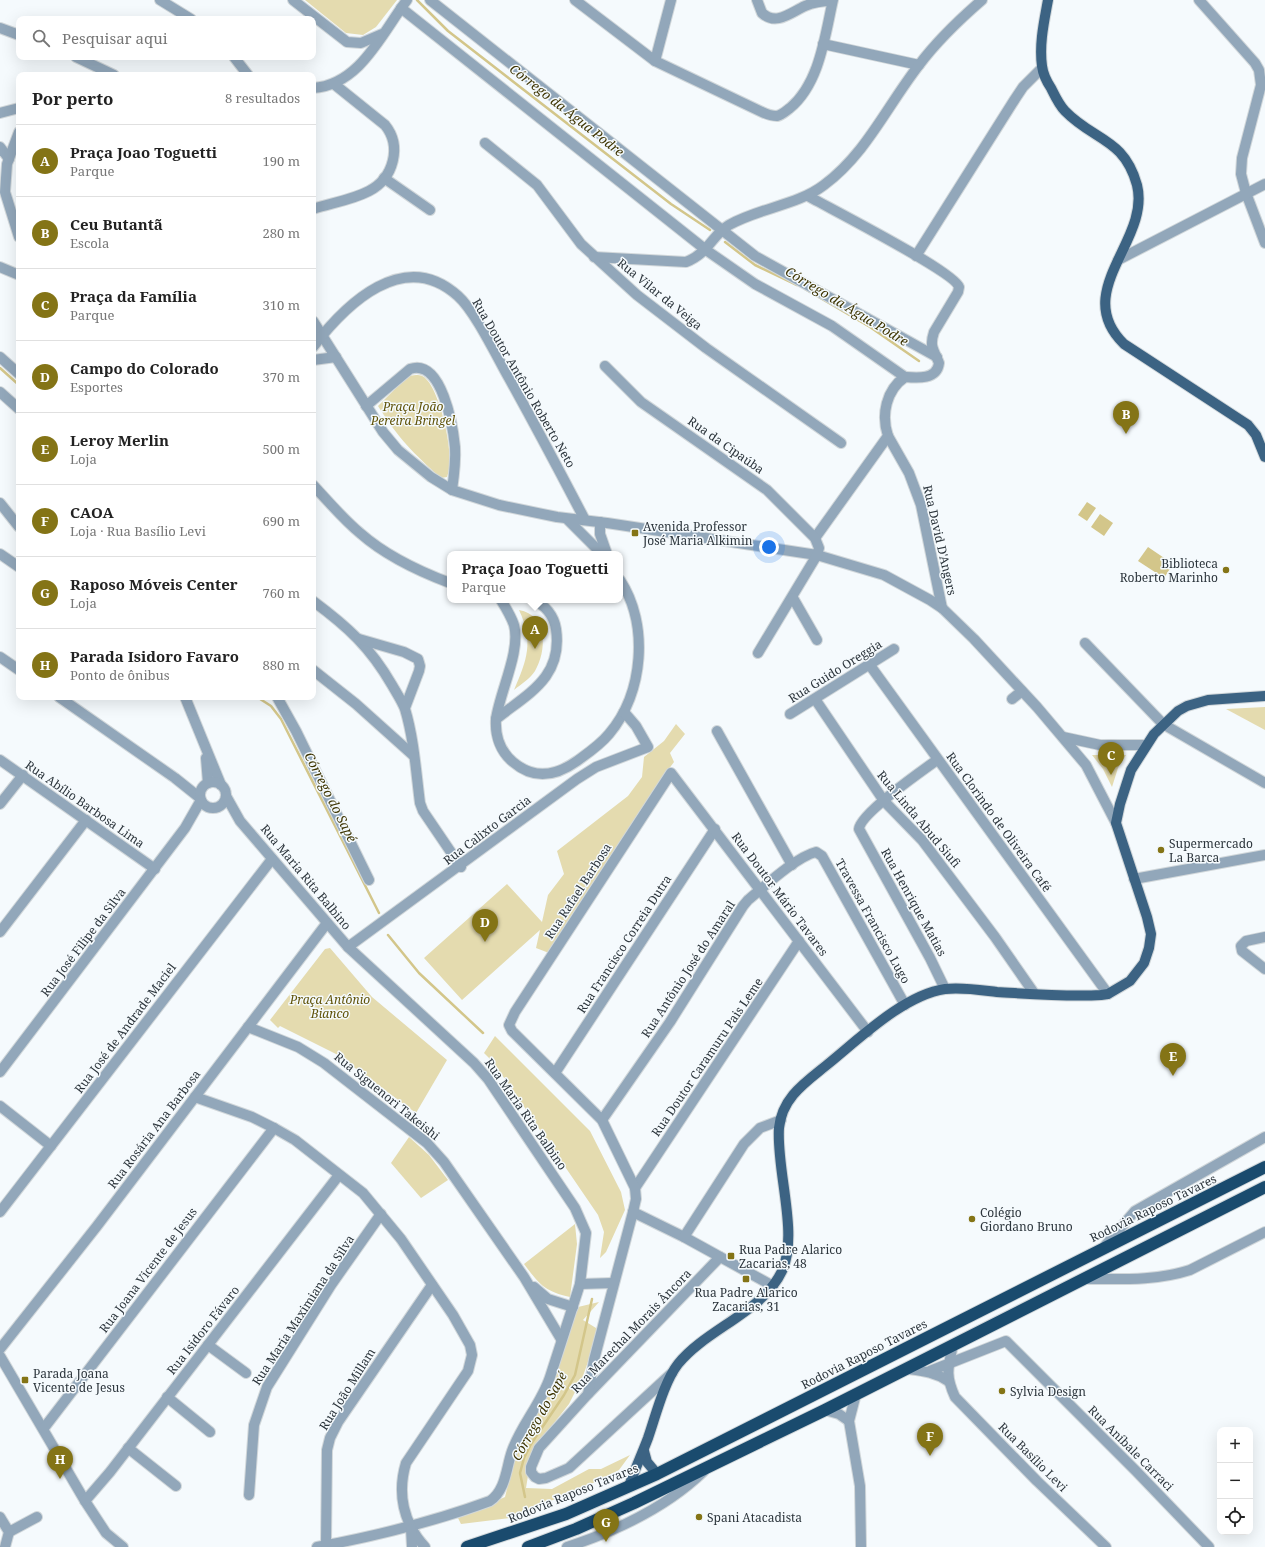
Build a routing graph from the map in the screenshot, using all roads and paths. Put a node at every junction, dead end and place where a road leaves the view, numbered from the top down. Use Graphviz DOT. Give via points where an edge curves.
graph roads {
  1 [pos="160,0"];
  2 [pos="294,0"];
  3 [pos="430,0"];
  4 [pos="575,0"];
  5 [pos="586,0"];
  6 [pos="671,0"];
  7 [pos="757,0"];
  8 [pos="982,0"];
  9 [pos="1048,0"];
  10 [pos="1198,0"];
  11 [pos="832,1"];
  12 [pos="404,4"];
  13 [pos="591,13"];
  14 [pos="186,16"];
  15 [pos="314,16"];
  16 [pos="316,17"];
  17 [pos="0,28"];
  18 [pos="384,32"];
  19 [pos="16,34"];
  20 [pos="823,44"];
  21 [pos="82,60"];
  22 [pos="236,60"];
  23 [pos="655,61"];
  24 [pos="1255,62"];
  25 [pos="919,64"];
  26 [pos="1265,64"];
  27 [pos="1042,68"];
  28 [pos="108,72"];
  29 [pos="246,72"];
  30 [pos="334,84"];
  31 [pos="316,87"];
  32 [pos="16,109"];
  33 [pos="0,113"];
  34 [pos="16,140"];
  35 [pos="485,142"];
  36 [pos="0,147"];
  37 [pos="9,159"];
  38 [pos="384,178"];
  39 [pos="1265,184"];
  40 [pos="1246,193"];
  41 [pos="808,196"];
  42 [pos="316,208"];
  43 [pos="430,210"];
  44 [pos="16,227"];
  45 [pos="723,230"];
  46 [pos="1265,243"];
  47 [pos="706,250"];
  48 [pos="916,256"];
  49 [pos="594,257"];
  50 [pos="1118,260"];
  51 [pos="0,267"];
  52 [pos="16,274"];
  53 [pos="316,326"];
  54 [pos="322,335"];
  55 [pos="316,343"];
  56 [pos="0,357"];
  57 [pos="937,357"];
  58 [pos="336,358"];
  59 [pos="316,360"];
  60 [pos="605,366"];
  61 [pos="16,371"];
  62 [pos="905,377"];
  63 [pos="0,392"];
  64 [pos="16,406"];
  65 [pos="366,406"];
  66 [pos="888,436"];
  67 [pos="842,443"];
  68 [pos="1265,457"];
  69 [pos="316,488"];
  70 [pos="452,490"];
  71 [pos="0,503"];
  72 [pos="568,519"];
  73 [pos="585,520"];
  74 [pos="600,522"];
  75 [pos="16,523"];
  76 [pos="816,538"];
  77 [pos="599,551"];
  78 [pos="606,551"];
  79 [pos="0,554"];
  80 [pos="817,555"];
  81 [pos="16,564"];
  82 [pos="447,582"];
  83 [pos="623,585"];
  84 [pos="792,598"];
  85 [pos="316,603"];
  86 [pos="503,603"];
  87 [pos="538,603"];
  88 [pos="942,608"];
  89 [pos="359,639"];
  90 [pos="817,640"];
  91 [pos="1085,643"];
  92 [pos="894,649"];
  93 [pos="758,652"];
  94 [pos="0,656"];
  95 [pos="869,664"];
  96 [pos="16,668"];
  97 [pos="316,672"];
  98 [pos="1022,691"];
  99 [pos="1265,696"];
  100 [pos="815,699"];
  101 [pos="1012,699"];
  102 [pos="63,700"];
  103 [pos="186,700"];
  104 [pos="279,700"];
  105 [pos="405,708"];
  106 [pos="624,712"];
  107 [pos="790,714"];
  108 [pos="496,719"];
  109 [pos="1163,724"];
  110 [pos="717,731"];
  111 [pos="1063,737"];
  112 [pos="1090,743"];
  113 [pos="1146,745"];
  114 [pos="205,748"];
  115 [pos="1077,754"];
  116 [pos="414,756"];
  117 [pos="0,760"];
  118 [pos="937,760"];
  119 [pos="671,773"];
  120 [pos="23,775"];
  121 [pos="1265,783"];
  122 [pos="221,785"];
  123 [pos="203,792"];
  124 [pos="226,796"];
  125 [pos="884,801"];
  126 [pos="0,804"];
  127 [pos="219,806"];
  128 [pos="208,807"];
  129 [pos="86,820"];
  130 [pos="240,821"];
  131 [pos="1116,823"];
  132 [pos="185,828"];
  133 [pos="715,829"];
  134 [pos="816,852"];
  135 [pos="1265,855"];
  136 [pos="272,859"];
  137 [pos="461,866"];
  138 [pos="792,866"];
  139 [pos="154,869"];
  140 [pos="1134,879"];
  141 [pos="369,880"];
  142 [pos="760,890"];
  143 [pos="327,923"];
  144 [pos="0,932"];
  145 [pos="1265,937"];
  146 [pos="799,941"];
  147 [pos="348,947"];
  148 [pos="1265,969"];
  149 [pos="945,989"];
  150 [pos="1034,993"];
  151 [pos="1108,994"];
  152 [pos="905,1005"];
  153 [pos="248,1027"];
  154 [pos="868,1032"];
  155 [pos="0,1072"];
  156 [pos="555,1073"];
  157 [pos="195,1097"];
  158 [pos="0,1106"];
  159 [pos="602,1120"];
  160 [pos="780,1120"];
  161 [pos="274,1128"];
  162 [pos="1265,1137"];
  163 [pos="51,1146"];
  164 [pos="1264,1168"];
  165 [pos="339,1175"];
  166 [pos="1265,1187"];
  167 [pos="635,1188"];
  168 [pos="0,1212"];
  169 [pos="633,1212"];
  170 [pos="381,1214"];
  171 [pos="1265,1232"];
  172 [pos="684,1237"];
  173 [pos="1103,1248"];
  174 [pos="720,1257"];
  175 [pos="524,1277"];
  176 [pos="1082,1279"];
  177 [pos="613,1283"];
  178 [pos="580,1284"];
  179 [pos="432,1285"];
  180 [pos="773,1286"];
  181 [pos="573,1307"];
  182 [pos="561,1339"];
  183 [pos="208,1345"];
  184 [pos="953,1345"];
  185 [pos="0,1349"];
  186 [pos="0,1356"];
  187 [pos="949,1364"];
  188 [pos="907,1369"];
  189 [pos="930,1371"];
  190 [pos="246,1373"];
  191 [pos="672,1373"];
  192 [pos="4,1374"];
  193 [pos="948,1381"];
  194 [pos="588,1394"];
  195 [pos="856,1394"];
  196 [pos="167,1397"];
  197 [pos="825,1410"];
  198 [pos="849,1421"];
  199 [pos="44,1428"];
  200 [pos="210,1432"];
  201 [pos="128,1448"];
  202 [pos="644,1451"];
  203 [pos="709,1466"];
  204 [pos="657,1474"];
  205 [pos="176,1486"];
  206 [pos="629,1486"];
  207 [pos="249,1495"];
  208 [pos="85,1501"];
  209 [pos="0,1517"];
  210 [pos="36,1517"];
  211 [pos="410,1528"];
  212 [pos="9,1532"];
  213 [pos="321,1546"];
  214 [pos="6,1547"];
  215 [pos="123,1547"];
  216 [pos="412,1547"];
  217 [pos="425,1547"];
  218 [pos="467,1547"];
  219 [pos="528,1547"];
  220 [pos="567,1547"];
  221 [pos="861,1547"];
  222 [pos="1106,1547"];
  223 [pos="1209,1547"];
  1 -- 14 [label="street"];
  2 -- 15 [label="street"];
  3 -- 45 [label="street"];
  4 -- 13 [label="street"];
  5 -- 13 [label="street"];
  6 -- 23 [label="street"];
  7 -- 11 [label="street" via="762,13 771,19 784,17 813,3"];
  8 -- 25 [label="street"];
  9 -- 27 [label="main road" via="1041,44"];
  10 -- 24 [label="street"];
  11 -- 20 [label="street"];
  12 -- 18 [label="street"];
  12 -- 47 [label="street"];
  13 -- 23 [label="street"];
  16 -- 18 [label="street" via="347,42 361,43"];
  17 -- 19 [label="street"];
  18 -- 30 [label="street" via="359,66"];
  20 -- 23 [label="street" via="807,88 793,105 776,116 762,112"];
  20 -- 25 [label="street"];
  21 -- 28 [label="street"];
  22 -- 29 [label="street"];
  24 -- 26 [label="street"];
  24 -- 40 [label="street" via="1261,85 1242,158 1241,174"];
  25 -- 41 [label="street" via="860,150 834,177"];
  27 -- 48 [label="street" via="1023,87"];
  27 -- 50 [label="main road" via="1065,111 1112,144 1127,160 1137,187 1135,216"];
  30 -- 31 [label="street"];
  30 -- 38 [label="street" via="385,125 390,132 395,147 394,158"];
  32 -- 33 [label="street"];
  34 -- 37 [label="street"];
  35 -- 49 [label="street, Rua Vilar da Veiga" via="537,185 571,233"];
  36 -- 37 [label="street"];
  37 -- 44 [label="street" via="5,192"];
  38 -- 42 [label="street" via="370,191"];
  38 -- 43 [label="street"];
  39 -- 40 [label="street"];
  40 -- 46 [label="street"];
  40 -- 50 [label="street"];
  41 -- 45 [label="street" via="755,213"];
  41 -- 48 [label="street"];
  45 -- 47 [label="street"];
  45 -- 57 [label="street" via="743,247 774,267"];
  47 -- 49 [label="street" via="695,259 678,262"];
  47 -- 62 [label="street" via="755,284 832,326"];
  48 -- 57 [label="street" via="953,278 958,284 958,292 934,332 931,345"];
  49 -- 67 [label="street, Rua Vilar da Veiga" via="637,295 706,348"];
  50 -- 68 [label="main road" via="1104,303 1110,326 1117,337 1248,426 1256,435"];
  51 -- 52 [label="street"];
  53 -- 54 [label="street"];
  54 -- 55 [label="street, Rua Doutor Antônio Roberto Neto"];
  54 -- 58 [label="street"];
  54 -- 73 [label="street, Rua Doutor Antônio Roberto Neto" via="362,296 386,281 412,277 434,281 448,288 459,296 487,339"];
  56 -- 61 [label="street"];
  57 -- 62 [label="street" via="939,368 933,374 921,378"];
  58 -- 59 [label="street"];
  58 -- 65 [label="street"];
  60 -- 76 [label="street, Rua da Cipaúba" via="641,402 767,490"];
  62 -- 66 [label="street, Rua David D'Angers" via="895,385 886,404 884,421"];
  63 -- 64 [label="street"];
  65 -- 70 [label="street" via="398,450"];
  65 -- 70 [label="street" via="410,369 418,367 431,375 443,394 453,429 455,461"];
  66 -- 76 [label="street"];
  66 -- 88 [label="street, Rua David D'Angers" via="909,473 921,505"];
  69 -- 82 [label="street" via="360,534 395,559"];
  70 -- 72 [label="street" via="499,505"];
  71 -- 75 [label="street"];
  72 -- 73 [label="street"];
  72 -- 77 [label="street"];
  73 -- 74 [label="street"];
  74 -- 78 [label="street" via="600,534"];
  74 -- 80 [label="street"];
  76 -- 80 [label="street" via="819,548"];
  79 -- 81 [label="street"];
  80 -- 84 [label="street"];
  80 -- 88 [label="street" via="884,575"];
  83 -- 106 [label="street" via="634,608 639,640 635,678"];
  84 -- 90 [label="street"];
  84 -- 93 [label="street"];
  85 -- 89 [label="street"];
  86 -- 108 [label="street" via="514,625 515,636 512,659"];
  87 -- 108 [label="street" via="545,606 555,625 555,660 538,685"];
  88 -- 98 [label="street"];
  89 -- 105 [label="street" via="373,654"];
  89 -- 105 [label="street" via="404,652 418,659 419,671"];
  91 -- 109 [label="street"];
  92 -- 95 [label="street, Rua Guido Oreggia"];
  94 -- 96 [label="street"];
  95 -- 100 [label="street, Rua Guido Oreggia"];
  95 -- 118 [label="street, Rua Clorindo de Oliveira Café"];
  97 -- 116 [label="street"];
  98 -- 101 [label="street"];
  98 -- 111 [label="street"];
  99 -- 109 [label="main road" via="1198,702 1178,711"];
  100 -- 107 [label="street, Rua Guido Oreggia"];
  100 -- 125 [label="street, Rua Linda Abud Siufi"];
  102 -- 123 [label="street" via="175,778"];
  103 -- 114 [label="street"];
  104 -- 141 [label="street"];
  105 -- 116 [label="street"];
  106 -- 108 [label="street" via="610,733 593,750 564,769 543,775 520,768 505,754 497,735"];
  106 -- 137 [label="street, Rua Calixto Garcia" via="648,746 596,767"];
  109 -- 113 [label="main road"];
  109 -- 121 [label="street"];
  110 -- 138 [label="street"];
  111 -- 112 [label="street"];
  111 -- 115 [label="street"];
  112 -- 113 [label="street"];
  112 -- 115 [label="street"];
  113 -- 131 [label="main road" via="1126,782"];
  114 -- 122 [label="street"];
  114 -- 123 [label="street"];
  115 -- 131 [label="street" via="1096,781"];
  116 -- 137 [label="street" via="423,811"];
  117 -- 120 [label="street, Rua Abílio Barbosa Lima"];
  118 -- 125 [label="street"];
  118 -- 151 [label="street, Rua Clorindo de Oliveira Café"];
  119 -- 133 [label="street, Rua Doutor Mário Tavares"];
  119 -- 156 [label="street, Rua Rafael Barbosa" via="509,1024 512,1031"];
  120 -- 126 [label="street"];
  120 -- 129 [label="street, Rua Abílio Barbosa Lima"];
  122 -- 123 [label="street" via="215,782"];
  122 -- 124 [label="street"];
  123 -- 128 [label="street"];
  123 -- 132 [label="street, Rua José Filipe da Silva"];
  124 -- 127 [label="street"];
  124 -- 130 [label="street, Rua Maria Rita Balbino"];
  125 -- 149 [label="street, Rua Henrique Matias" via="862,820 859,829"];
  125 -- 150 [label="street, Rua Linda Abud Siufi" via="922,840"];
  127 -- 128 [label="street"];
  127 -- 130 [label="street, Rua Maria Rita Balbino"];
  128 -- 132 [label="street, Rua José Filipe da Silva"];
  129 -- 139 [label="street, Rua Abílio Barbosa Lima"];
  129 -- 144 [label="street"];
  130 -- 136 [label="street, Rua Maria Rita Balbino"];
  131 -- 140 [label="main road"];
  132 -- 139 [label="street, Rua José Filipe da Silva"];
  133 -- 142 [label="street, Rua Doutor Mário Tavares"];
  133 -- 156 [label="street, Rua Francisco Correia Dutra"];
  134 -- 138 [label="street, Rua Antônio José do Amaral"];
  134 -- 152 [label="street, Travessa Francisco Lugo" via="822,856"];
  135 -- 140 [label="street"];
  136 -- 143 [label="street, Rua Maria Rita Balbino"];
  136 -- 163 [label="street, Rua José de Andrade Maciel"];
  137 -- 147 [label="street, Rua Calixto Garcia"];
  138 -- 142 [label="street, Rua Antônio José do Amaral"];
  139 -- 155 [label="street, Rua José Filipe da Silva"];
  140 -- 151 [label="main road" via="1151,934 1149,948 1144,963 1130,981"];
  142 -- 146 [label="street, Rua Doutor Mário Tavares"];
  142 -- 159 [label="street, Rua Antônio José do Amaral" via="743,906 670,1022"];
  143 -- 147 [label="street, Rua Maria Rita Balbino"];
  143 -- 153 [label="street, Rua Rosária Ana Barbosa"];
  145 -- 148 [label="street" via="1241,944 1242,951"];
  146 -- 154 [label="street, Rua Doutor Mário Tavares"];
  146 -- 167 [label="street, Rua Doutor Caramuru Pais Leme"];
  147 -- 178 [label="street, Rua Maria Rita Balbino" via="474,1063 488,1079 575,1208 583,1224 586,1244"];
  149 -- 150 [label="main road"];
  149 -- 152 [label="main road"];
  150 -- 151 [label="main road" via="1089,996"];
  152 -- 154 [label="main road"];
  153 -- 157 [label="street, Rua Rosária Ana Barbosa"];
  153 -- 175 [label="street, Rua Siguenori Takeishi" via="298,1047 324,1063 427,1143 444,1162"];
  154 -- 160 [label="main road" via="802,1086 788,1101"];
  156 -- 159 [label="street"];
  157 -- 161 [label="street" via="252,1117"];
  157 -- 185 [label="street, Rua Rosária Ana Barbosa"];
  158 -- 163 [label="street"];
  159 -- 167 [label="street"];
  160 -- 172 [label="street" via="760,1128 744,1144"];
  160 -- 180 [label="main road" via="781,1170 788,1249 782,1271"];
  161 -- 165 [label="street" via="295,1140"];
  161 -- 199 [label="street, Rua Joana Vicente de Jesus"];
  162 -- 173 [label="street" via="1135,1211"];
  163 -- 168 [label="street, Rua José de Andrade Maciel"];
  164 -- 173 [label="highway, Rodovia Raposo Tavares"];
  165 -- 170 [label="street" via="363,1193"];
  165 -- 183 [label="street, Rua Isidoro Fávaro"];
  166 -- 176 [label="highway"];
  167 -- 169 [label="street"];
  169 -- 172 [label="street"];
  169 -- 177 [label="street"];
  170 -- 179 [label="street" via="401,1238"];
  170 -- 207 [label="street, Rua Maria Maximiana da Silva" via="331,1285 267,1387 254,1425"];
  171 -- 176 [label="street" via="1177,1274 1154,1278"];
  172 -- 174 [label="street"];
  173 -- 204 [label="highway, Rodovia Raposo Tavares"];
  174 -- 180 [label="street"];
  174 -- 194 [label="street, Rua Marechal Morais Âncora"];
  175 -- 181 [label="street, Rua Siguenori Takeishi" via="548,1299"];
  175 -- 182 [label="street, Rua Siguenori Takeishi"];
  176 -- 184 [label="highway"];
  177 -- 178 [label="street"];
  177 -- 194 [label="street"];
  178 -- 181 [label="street, Rua Maria Rita Balbino"];
  179 -- 211 [label="street" via="470,1345 472,1362 461,1383 406,1463 401,1491"];
  179 -- 213 [label="street, Rua João Millam" via="338,1422 330,1438"];
  180 -- 191 [label="main road" via="759,1300 688,1354"];
  181 -- 182 [label="street, Rua Maria Rita Balbino"];
  182 -- 211 [label="street, Rua Maria Rita Balbino" via="546,1390 516,1441 499,1493 490,1500"];
  183 -- 190 [label="street"];
  183 -- 196 [label="street, Rua Isidoro Fávaro"];
  184 -- 187 [label="street, Rua Basílio Levi"];
  184 -- 188 [label="highway"];
  186 -- 192 [label="street"];
  187 -- 189 [label="street, Rua Aníbale Carraci"];
  187 -- 193 [label="street, Rua Basílio Levi"];
  187 -- 223 [label="street, Rua Aníbale Carraci" via="1006,1341"];
  188 -- 189 [label="street"];
  188 -- 195 [label="highway"];
  189 -- 193 [label="street"];
  191 -- 194 [label="street, Rua Marechal Morais Âncora" via="569,1468 546,1478 534,1477 531,1466 540,1448"];
  191 -- 202 [label="main road"];
  192 -- 199 [label="street"];
  193 -- 222 [label="street, Rua Basílio Levi" via="955,1397 965,1408"];
  195 -- 197 [label="highway"];
  195 -- 198 [label="street"];
  196 -- 200 [label="street"];
  196 -- 201 [label="street, Rua Isidoro Fávaro"];
  197 -- 198 [label="street" via="839,1414"];
  197 -- 203 [label="highway"];
  198 -- 221 [label="street" via="860,1486"];
  199 -- 208 [label="street"];
  201 -- 205 [label="street"];
  201 -- 208 [label="street, Rua Isidoro Fávaro"];
  202 -- 204 [label="main road" via="647,1462"];
  202 -- 206 [label="main road"];
  203 -- 219 [label="highway" via="576,1529"];
  203 -- 220 [label="street" via="690,1486 653,1509 593,1538"];
  204 -- 206 [label="highway, Rodovia Raposo Tavares"];
  206 -- 218 [label="highway, Rodovia Raposo Tavares" via="566,1514"];
  208 -- 215 [label="street" via="106,1533"];
  209 -- 212 [label="street"];
  210 -- 212 [label="street"];
  211 -- 213 [label="street"];
  211 -- 216 [label="street"];
  211 -- 217 [label="street"];
  212 -- 214 [label="street"];
}
